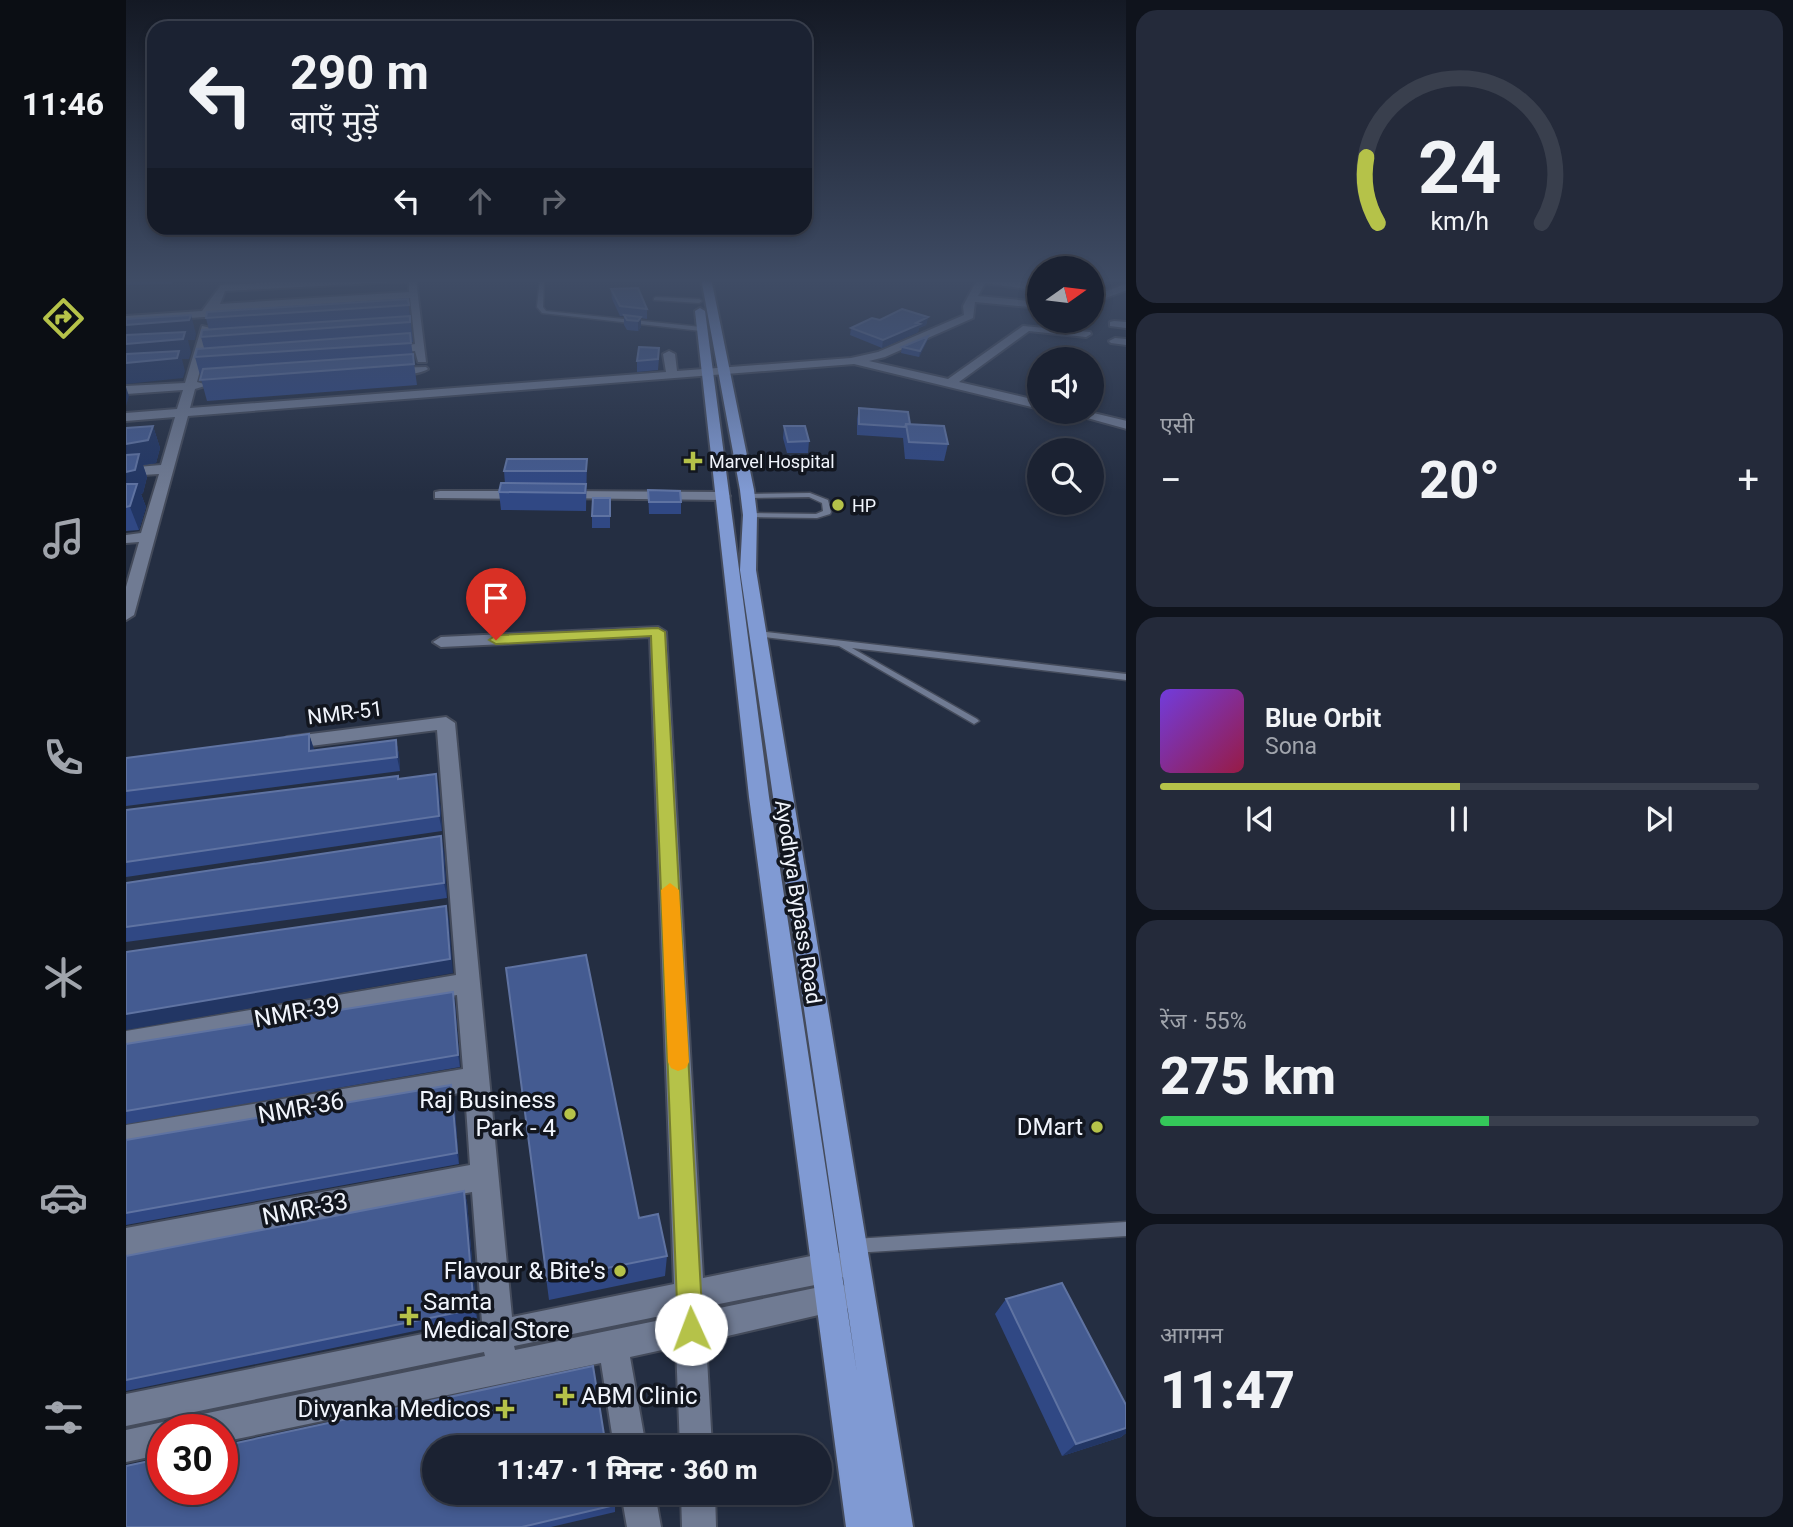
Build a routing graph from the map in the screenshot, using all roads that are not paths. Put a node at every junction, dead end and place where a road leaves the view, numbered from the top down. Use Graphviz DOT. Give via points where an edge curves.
graph roads {
  1 [pos="201,349"];
  2 [pos="391,349"];
  3 [pos="421,349"];
  4 [pos="708,349"];
  5 [pos="712,349"];
  6 [pos="894,349"];
  7 [pos="997,349"];
  8 [pos="368,351"];
  9 [pos="669,354"];
  10 [pos="851,361"];
  11 [pos="422,369"];
  12 [pos="381,372"];
  13 [pos="716,372"];
  14 [pos="671,375"];
  15 [pos="218,384"];
  16 [pos="949,384"];
  17 [pos="190,386"];
  18 [pos="126,390"];
  19 [pos="428,392"];
  20 [pos="1027,402"];
  21 [pos="182,411"];
  22 [pos="126,415"];
  23 [pos="1104,420"];
  24 [pos="1126,425"];
  25 [pos="167,469"];
  26 [pos="126,472"];
  27 [pos="440,495"];
  28 [pos="158,499"];
  29 [pos="137,501"];
  30 [pos="724,505"];
  31 [pos="749,505"];
  32 [pos="148,537"];
  33 [pos="126,539"];
  34 [pos="132,572"];
  35 [pos="126,615"];
  36 [pos="758,634"];
  37 [pos="441,642"];
  38 [pos="839,644"];
  39 [pos="1126,677"];
  40 [pos="974,721"];
  41 [pos="272,745"];
  42 [pos="451,775"];
  43 [pos="424,778"];
  44 [pos="461,907"];
  45 [pos="434,911"];
  46 [pos="468,983"];
  47 [pos="126,1042"];
  48 [pos="476,1078"];
  49 [pos="126,1138"];
  50 [pos="484,1176"];
  51 [pos="1126,1229"];
  52 [pos="126,1242"];
  53 [pos="844,1259"];
  54 [pos="689,1296"];
  55 [pos="845,1297"];
  56 [pos="691,1329"];
  57 [pos="498,1335"];
  58 [pos="613,1345"];
  59 [pos="501,1368"];
  60 [pos="126,1410"];
  61 [pos="238,1423"];
  62 [pos="628,1435"];
  63 [pos="695,1435"];
  64 [pos="147,1441"];
  65 [pos="126,1446"];
  66 [pos="640,1505"];
  67 [pos="698,1505"];
  68 [pos="644,1527"];
  69 [pos="699,1527"];
  70 [pos="863,1527"];
  71 [pos="895,1527"];
  1 -- 17 [label="street"];
  2 -- 8 [label="street"];
  3 -- 11 [label="street"];
  4 -- 13 [label="main road, Ayodhya Bypass Road"];
  5 -- 13 [label="main road, Ayodhya Bypass Road"];
  6 -- 10 [label="street"];
  7 -- 16 [label="street"];
  9 -- 14 [label="street"];
  10 -- 13 [label="street"];
  10 -- 16 [label="street"];
  11 -- 12 [label="street"];
  11 -- 19 [label="street"];
  13 -- 14 [label="street"];
  13 -- 30 [label="main road, Ayodhya Bypass Road"];
  13 -- 31 [label="main road, Ayodhya Bypass Road"];
  14 -- 19 [label="street"];
  15 -- 17 [label="street"];
  16 -- 20 [label="street"];
  17 -- 18 [label="street"];
  17 -- 21 [label="street"];
  19 -- 21 [label="street"];
  21 -- 22 [label="street"];
  21 -- 25 [label="street" via="169,440"];
  23 -- 24 [label="street"];
  25 -- 26 [label="street"];
  25 -- 28 [label="street"];
  27 -- 30 [label="street"];
  28 -- 29 [label="street"];
  28 -- 32 [label="street"];
  30 -- 31 [label="main road"];
  30 -- 53 [label="main road, Ayodhya Bypass Road" via="759,797"];
  31 -- 31 [label="lane" via="814,495 825,502 827,512 817,516"];
  31 -- 36 [label="main road, Ayodhya Bypass Road" via="748,570"];
  32 -- 33 [label="street"];
  32 -- 34 [label="street"];
  34 -- 35 [label="street"];
  36 -- 38 [label="lane"];
  36 -- 53 [label="main road, Ayodhya Bypass Road"];
  37 -- 54 [label="street" via="658,632"];
  38 -- 39 [label="lane"];
  38 -- 40 [label="lane"];
  41 -- 42 [label="street, NMR-51" via="446,723"];
  42 -- 43 [label="street"];
  42 -- 44 [label="street" via="448,840"];
  44 -- 45 [label="street"];
  44 -- 46 [label="street"];
  46 -- 47 [label="street, NMR-39"];
  46 -- 48 [label="street"];
  48 -- 49 [label="street, NMR-36"];
  48 -- 50 [label="street"];
  50 -- 52 [label="street, NMR-33"];
  50 -- 57 [label="street"];
  51 -- 53 [label="lane"];
  53 -- 54 [label="street"];
  53 -- 55 [label="main road, Ayodhya Bypass Road"];
  54 -- 56 [label="street"];
  54 -- 57 [label="street"];
  55 -- 56 [label="street"];
  55 -- 70 [label="main road, Ayodhya Bypass Road"];
  55 -- 71 [label="main road, Ayodhya Bypass Road"];
  56 -- 58 [label="street"];
  56 -- 63 [label="street"];
  57 -- 59 [label="street"];
  57 -- 60 [label="street"];
  58 -- 59 [label="street"];
  58 -- 62 [label="street"];
  59 -- 61 [label="street"];
  64 -- 65 [label="street"];
  66 -- 68 [label="street"];
  67 -- 69 [label="street"];
}
